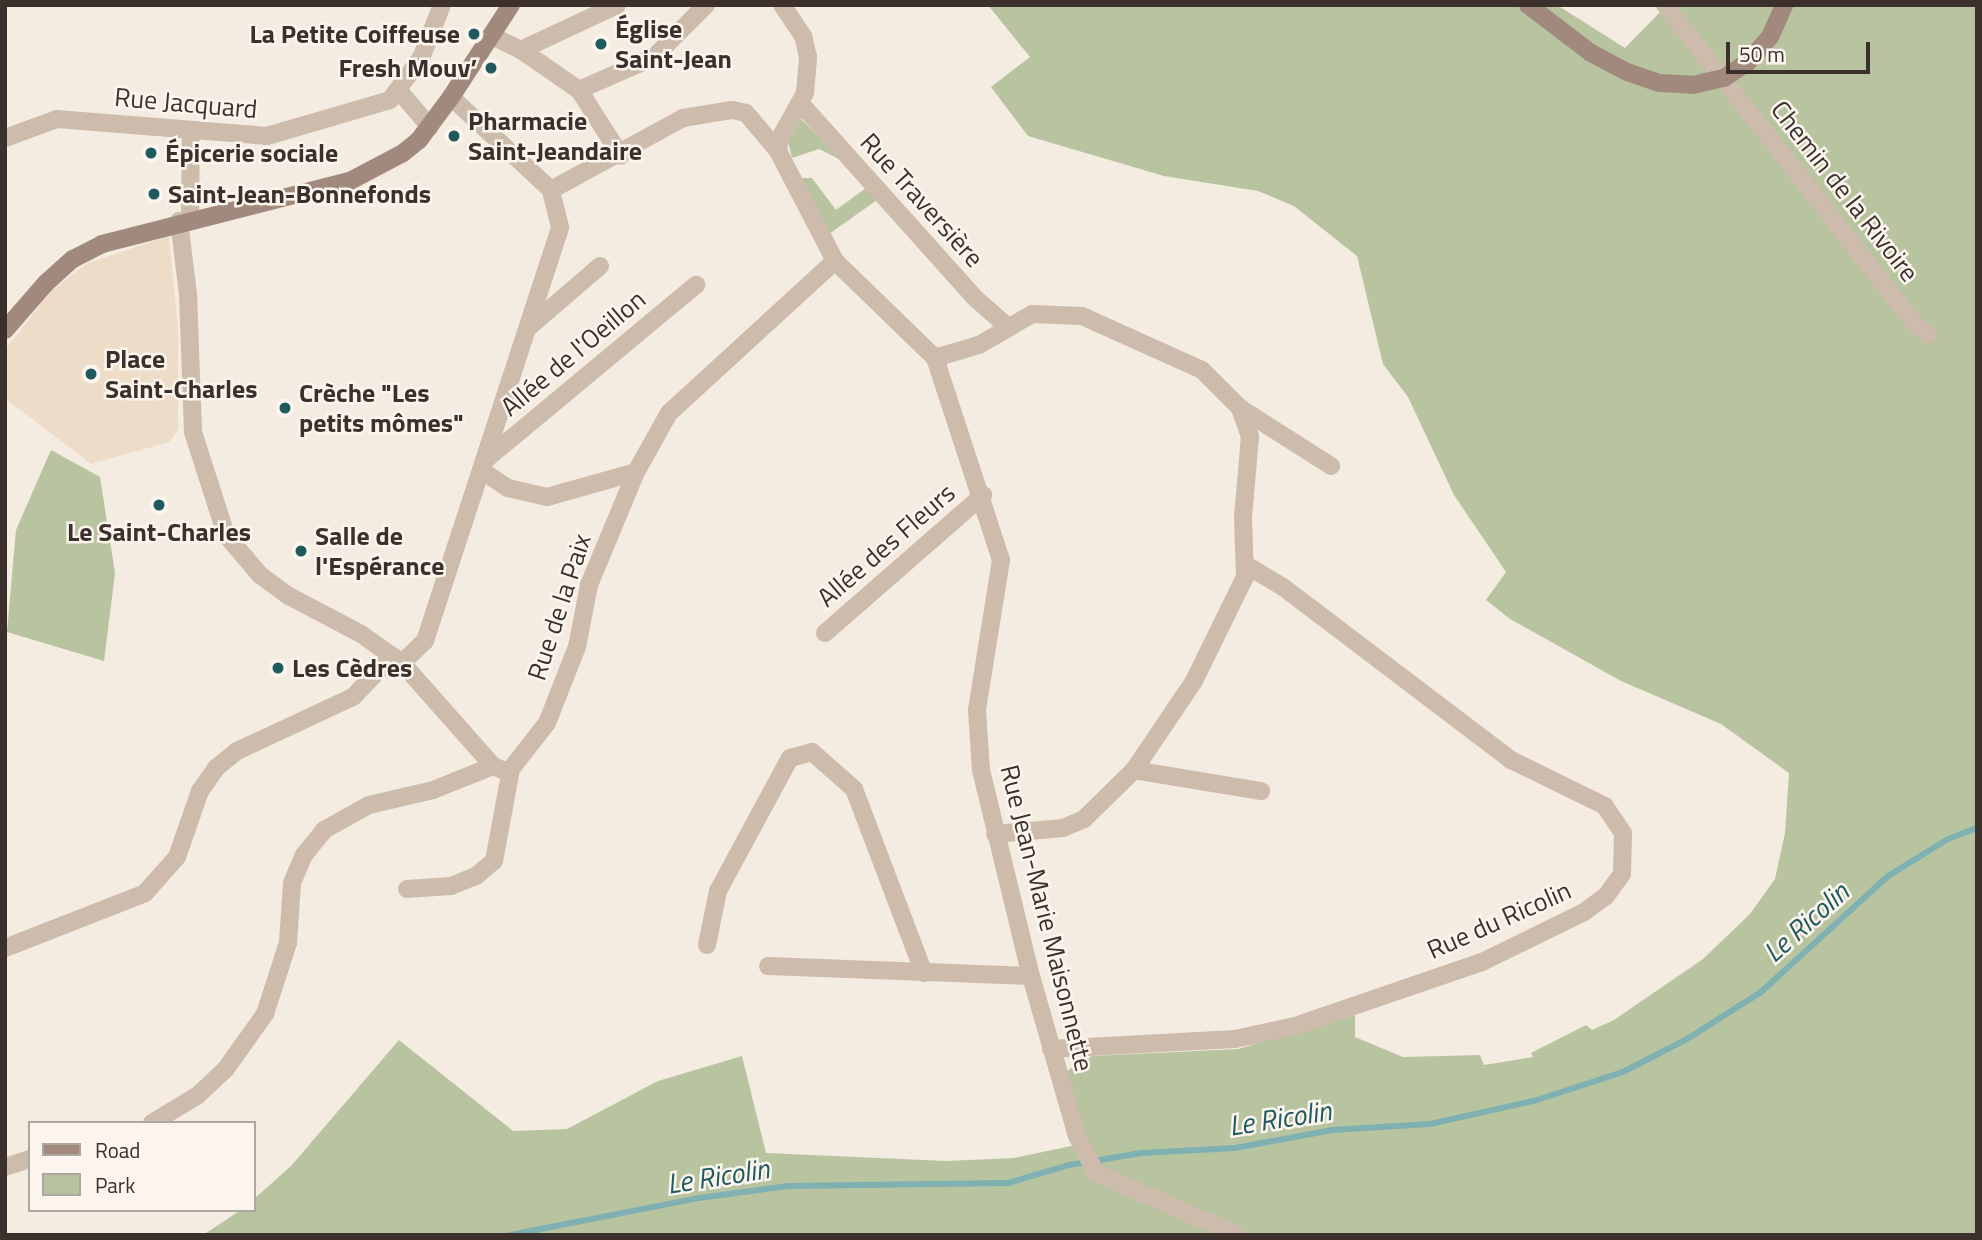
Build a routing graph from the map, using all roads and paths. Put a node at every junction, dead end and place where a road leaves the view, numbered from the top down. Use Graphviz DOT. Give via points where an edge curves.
graph roads {
  1 [pos="442,5"];
  2 [pos="511,5"];
  3 [pos="617,5"];
  4 [pos="706,5"];
  5 [pos="782,5"];
  6 [pos="1528,5"];
  7 [pos="1665,5"];
  8 [pos="1784,5"];
  9 [pos="494,37"];
  10 [pos="521,50"];
  11 [pos="1724,78"];
  12 [pos="579,90"];
  13 [pos="400,92"];
  14 [pos="452,97"];
  15 [pos="801,104"];
  16 [pos="430,127"];
  17 [pos="191,130"];
  18 [pos="5,138"];
  19 [pos="778,151"];
  20 [pos="621,156"];
  21 [pos="551,190"];
  22 [pos="184,220"];
  23 [pos="835,261"];
  24 [pos="600,266"];
  25 [pos="696,285"];
  26 [pos="8,321"];
  27 [pos="1008,327"];
  28 [pos="526,330"];
  29 [pos="1927,334"];
  30 [pos="935,358"];
  31 [pos="1240,408"];
  32 [pos="482,465"];
  33 [pos="1331,466"];
  34 [pos="636,472"];
  35 [pos="983,495"];
  36 [pos="1246,565"];
  37 [pos="825,634"];
  38 [pos="397,659"];
  39 [pos="493,766"];
  40 [pos="511,769"];
  41 [pos="1134,769"];
  42 [pos="1261,791"];
  43 [pos="995,834"];
  44 [pos="407,889"];
  45 [pos="707,945"];
  46 [pos="5,948"];
  47 [pos="768,966"];
  48 [pos="924,973"];
  49 [pos="1031,976"];
  50 [pos="1051,1049"];
  51 [pos="155,1121"];
  52 [pos="28,1160"];
  53 [pos="5,1167"];
  54 [pos="1238,1235"];
  1 -- 13 [label="street" via="421,58"];
  2 -- 9 [label="main road"];
  3 -- 10 [label="street"];
  4 -- 12 [label="street" via="654,57"];
  5 -- 15 [label="street" via="803,36 808,57"];
  6 -- 11 [label="main road" via="1591,53 1627,72 1659,83 1693,85"];
  7 -- 11 [label="street, Chemin de la Rivoire"];
  8 -- 11 [label="main road" via="1770,37 1748,62"];
  9 -- 10 [label="street"];
  9 -- 14 [label="main road"];
  10 -- 12 [label="street"];
  11 -- 29 [label="street, Chemin de la Rivoire"];
  12 -- 20 [label="street"];
  13 -- 16 [label="street"];
  13 -- 17 [label="street, Rue Jacquard" via="390,100 267,136"];
  14 -- 16 [label="main road"];
  14 -- 21 [label="street"];
  15 -- 19 [label="street" via="785,128"];
  15 -- 27 [label="street, Rue Traversière" via="975,298"];
  16 -- 22 [label="main road" via="403,153 350,181"];
  17 -- 18 [label="street, Rue Jacquard" via="57,119"];
  17 -- 22 [label="street"];
  19 -- 20 [label="street, Rue Jean-Marie Maisonnette" via="753,119 732,110 683,118"];
  19 -- 23 [label="street, Rue Jean-Marie Maisonnette"];
  20 -- 21 [label="street, Rue Jean-Marie Maisonnette"];
  21 -- 28 [label="street" via="560,226"];
  22 -- 26 [label="main road" via="102,244 74,259"];
  22 -- 38 [label="street" via="193,432 226,535 270,582"];
  23 -- 30 [label="street, Rue Jean-Marie Maisonnette"];
  23 -- 34 [label="street, Rue de la Paix" via="669,412"];
  24 -- 28 [label="street"];
  25 -- 32 [label="street, Allée de l'Oeillon"];
  27 -- 30 [label="street" via="979,345"];
  27 -- 31 [label="street" via="1031,314 1050,312 1099,321 1202,370"];
  28 -- 32 [label="street"];
  30 -- 35 [label="street, Rue Jean-Marie Maisonnette"];
  31 -- 33 [label="street"];
  31 -- 36 [label="street" via="1250,437 1243,518"];
  32 -- 34 [label="street" via="508,488 547,496"];
  32 -- 38 [label="street" via="425,641"];
  34 -- 40 [label="street, Rue de la Paix" via="589,585 577,647 547,723"];
  35 -- 37 [label="street, Allée des Fleurs"];
  35 -- 43 [label="street, Rue Jean-Marie Maisonnette" via="1001,560 977,709 981,770"];
  36 -- 41 [label="street" via="1240,588 1194,681"];
  36 -- 50 [label="street, Rue du Ricolin" via="1283,587 1511,760 1605,806 1623,833 1622,874 1606,896 1584,912 1482,962 1295,1026 1235,1039"];
  38 -- 39 [label="street"];
  38 -- 46 [label="street" via="353,697 237,751 216,768 200,791 177,857 145,893"];
  39 -- 40 [label="street"];
  39 -- 51 [label="street" via="433,790 369,805 324,830 304,855 292,883 288,943 265,1014 225,1070 198,1095"];
  40 -- 44 [label="street, Rue de la Paix" via="494,862 452,886"];
  41 -- 42 [label="street"];
  41 -- 43 [label="street" via="1084,819 1063,828"];
  43 -- 49 [label="street, Rue Jean-Marie Maisonnette"];
  45 -- 48 [label="street" via="718,891 783,770 790,758 812,752 854,789"];
  47 -- 48 [label="street"];
  48 -- 49 [label="street"];
  49 -- 50 [label="street, Rue Jean-Marie Maisonnette"];
  50 -- 54 [label="street, Rue Jean-Marie Maisonnette" via="1077,1136 1096,1173"];
  52 -- 53 [label="street"];
}
